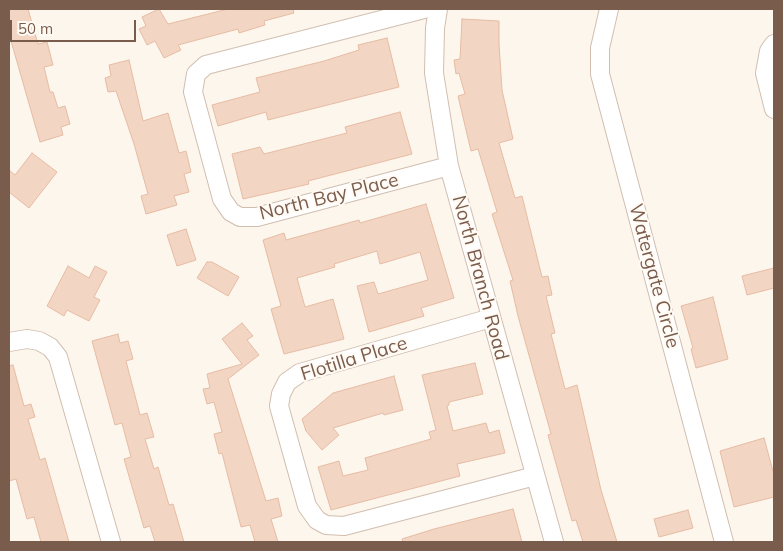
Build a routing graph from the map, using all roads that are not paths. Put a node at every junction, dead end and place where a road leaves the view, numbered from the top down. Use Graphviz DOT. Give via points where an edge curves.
graph roads {
  1 [pos="424,9"];
  2 [pos="438,9"];
  3 [pos="609,9"];
  4 [pos="774,44"];
  5 [pos="774,109"];
  6 [pos="450,166"];
  7 [pos="491,318"];
  8 [pos="9,342"];
  9 [pos="535,476"];
  10 [pos="111,542"];
  11 [pos="554,542"];
  12 [pos="724,542"];
  1 -- 6 [label="street, North Bay Place" via="206,65 196,74 193,92 222,199 231,212 240,217 257,217"];
  2 -- 6 [label="street, North Branch Road" via="434,73"];
  3 -- 12 [label="street, Watergate Circle" via="600,48 600,74"];
  4 -- 5 [label="street" via="769,51 765,73"];
  6 -- 7 [label="street, North Branch Road"];
  7 -- 9 [label="street, North Branch Road"];
  7 -- 9 [label="street, Flotilla Place" via="300,373 287,382 279,406 307,506 316,520 326,526 344,526"];
  8 -- 10 [label="street" via="39,341 58,357"];
  9 -- 11 [label="street, North Branch Road"];
}
